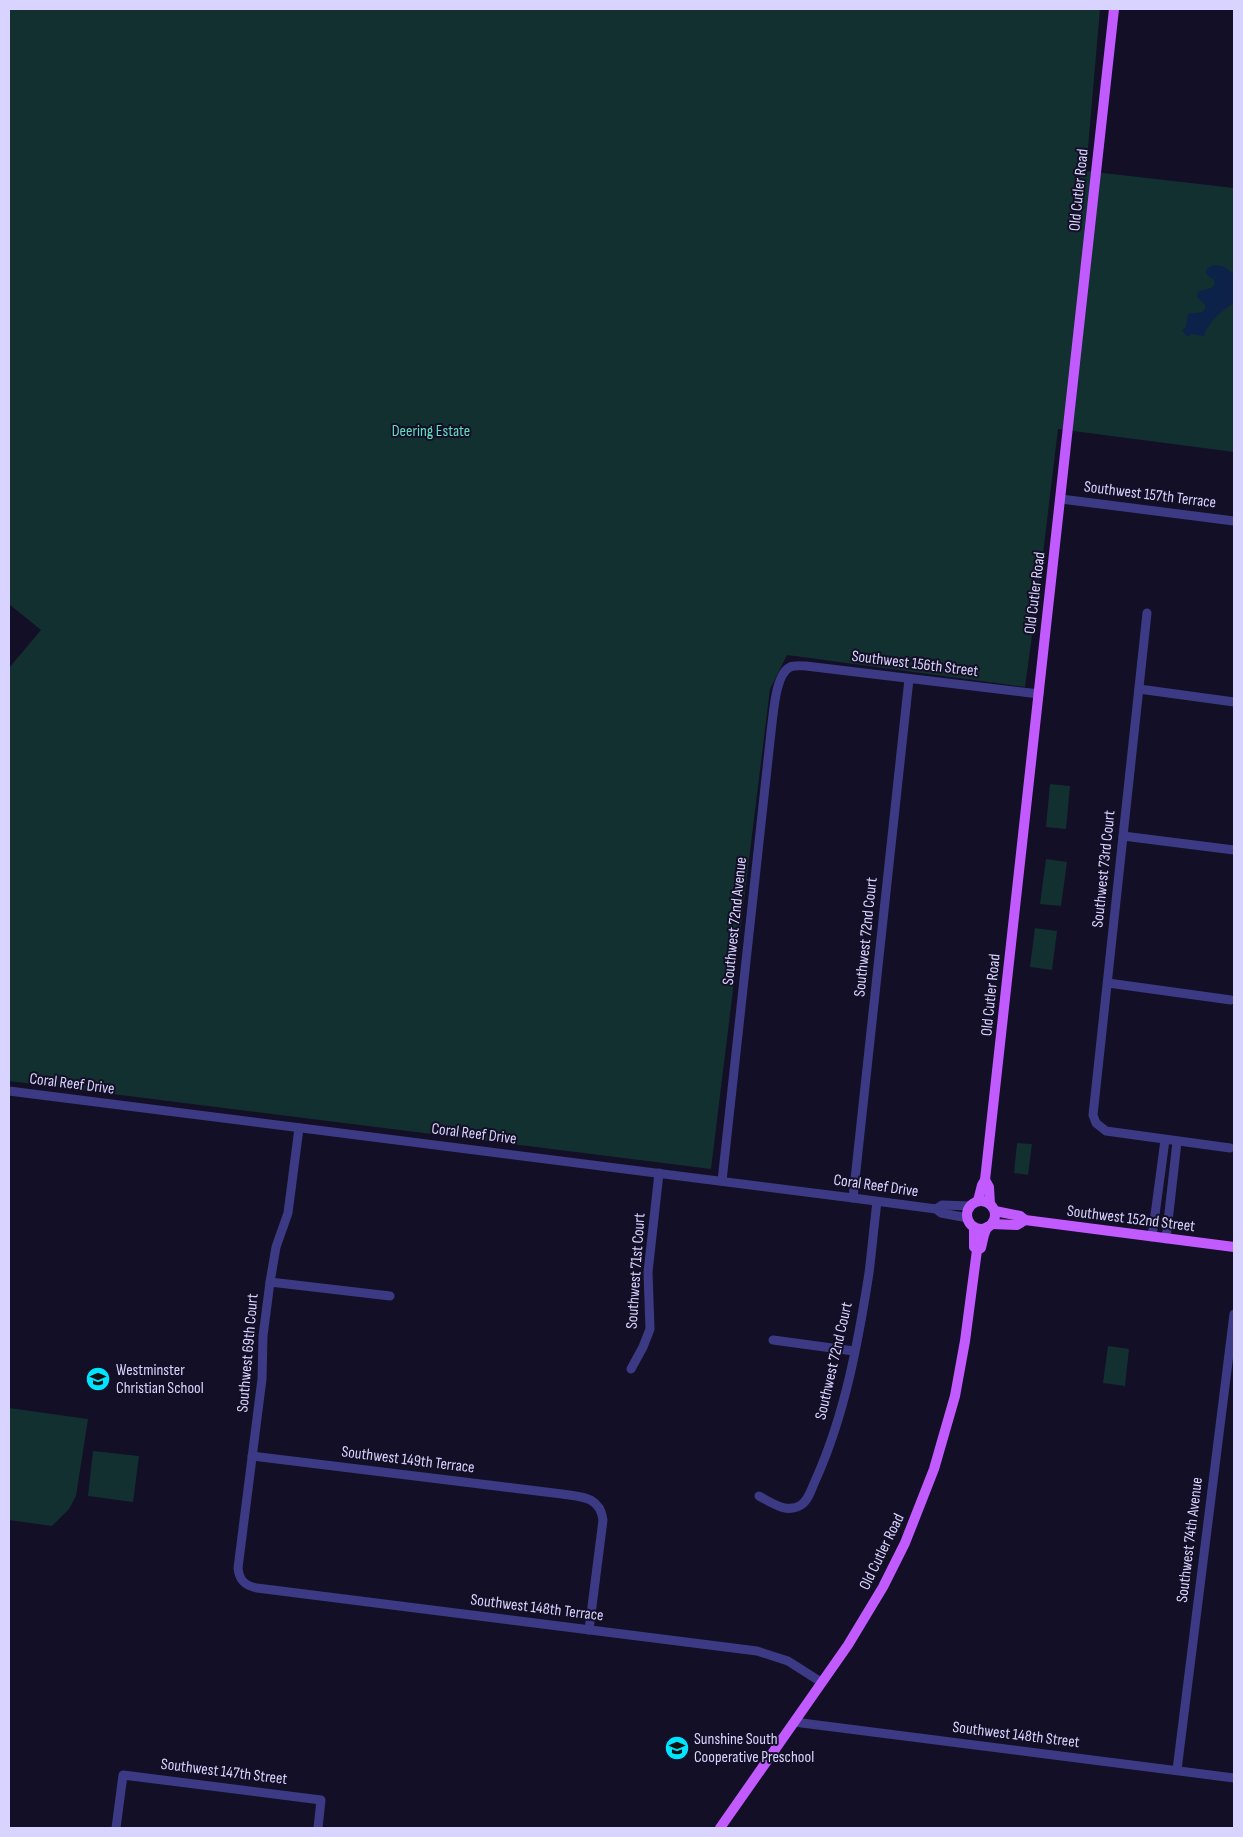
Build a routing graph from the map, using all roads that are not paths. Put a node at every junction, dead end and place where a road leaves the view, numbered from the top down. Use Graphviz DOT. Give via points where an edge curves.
graph roads {
  1 [pos="1114,9"];
  2 [pos="1061,499"];
  3 [pos="1234,521"];
  4 [pos="1147,613"];
  5 [pos="788,668"];
  6 [pos="910,679"];
  7 [pos="1139,689"];
  8 [pos="1039,694"];
  9 [pos="1234,702"];
  10 [pos="1123,836"];
  11 [pos="1234,850"];
  12 [pos="1108,983"];
  13 [pos="1231,1000"];
  14 [pos="9,1091"];
  15 [pos="299,1128"];
  16 [pos="1165,1140"];
  17 [pos="1177,1142"];
  18 [pos="1230,1148"];
  19 [pos="660,1172"];
  20 [pos="986,1180"];
  21 [pos="722,1181"];
  22 [pos="853,1198"];
  23 [pos="877,1202"];
  24 [pos="974,1204"];
  25 [pos="993,1207"];
  26 [pos="936,1209"];
  27 [pos="1025,1220"];
  28 [pos="971,1222"];
  29 [pos="990,1225"];
  30 [pos="1152,1237"];
  31 [pos="1166,1239"];
  32 [pos="1234,1247"];
  33 [pos="977,1250"];
  34 [pos="270,1282"];
  35 [pos="390,1296"];
  36 [pos="1234,1314"];
  37 [pos="774,1340"];
  38 [pos="854,1351"];
  39 [pos="630,1369"];
  40 [pos="252,1456"];
  41 [pos="759,1496"];
  42 [pos="243,1582"];
  43 [pos="589,1630"];
  44 [pos="821,1682"];
  45 [pos="794,1722"];
  46 [pos="1177,1770"];
  47 [pos="1234,1778"];
  48 [pos="116,1828"];
  49 [pos="318,1828"];
  50 [pos="720,1828"];
  1 -- 2 [label="main road, Old Cutler Road"];
  2 -- 3 [label="street, Southwest 157th Terrace"];
  2 -- 8 [label="main road, Old Cutler Road"];
  4 -- 7 [label="street, Southwest 73rd Court"];
  5 -- 6 [label="street, Southwest 156th Street" via="806,666"];
  5 -- 21 [label="street, Southwest 72nd Avenue" via="780,681 775,706"];
  6 -- 8 [label="street, Southwest 156th Street"];
  6 -- 22 [label="street, Southwest 72nd Court"];
  7 -- 9 [label="street"];
  7 -- 10 [label="street, Southwest 73rd Court"];
  8 -- 20 [label="main road, Old Cutler Road"];
  10 -- 11 [label="street"];
  10 -- 12 [label="street, Southwest 73rd Court"];
  12 -- 13 [label="street"];
  12 -- 16 [label="street, Southwest 73rd Court" via="1094,1119 1110,1132"];
  14 -- 15 [label="street, Coral Reef Drive"];
  15 -- 19 [label="street, Coral Reef Drive"];
  15 -- 34 [label="street, Southwest 69th Court" via="289,1209 276,1247"];
  16 -- 17 [label="street"];
  16 -- 30 [label="street"];
  17 -- 18 [label="street"];
  17 -- 31 [label="street"];
  19 -- 21 [label="street, Coral Reef Drive"];
  19 -- 39 [label="street, Southwest 71st Court" via="648,1272 650,1329"];
  20 -- 24 [label="main road, Old Cutler Road"];
  20 -- 25 [label="main road, Old Cutler Road"];
  21 -- 22 [label="street, Coral Reef Drive"];
  22 -- 23 [label="street, Coral Reef Drive"];
  23 -- 26 [label="street, Coral Reef Drive"];
  23 -- 38 [label="street, Southwest 72nd Court" via="869,1272"];
  24 -- 25 [label="main road" via="985,1201"];
  24 -- 26 [label="street, Coral Reef Drive" via="942,1205"];
  24 -- 28 [label="main road, Old Cutler Road" via="968,1212"];
  25 -- 27 [label="main road, Southwest 152nd Street"];
  25 -- 29 [label="main road, Old Cutler Road" via="995,1216"];
  26 -- 28 [label="street, Coral Reef Drive"];
  27 -- 29 [label="main road, Southwest 152nd Street" via="1017,1225"];
  27 -- 30 [label="main road, Southwest 152nd Street"];
  28 -- 29 [label="main road" via="981,1229"];
  28 -- 33 [label="main road, Old Cutler Road"];
  29 -- 33 [label="main road, Old Cutler Road" via="981,1248"];
  30 -- 31 [label="main road, Southwest 152nd Street"];
  31 -- 32 [label="main road, Southwest 152nd Street"];
  33 -- 44 [label="main road, Old Cutler Road" via="960,1371 934,1468 890,1574 860,1626"];
  34 -- 35 [label="street"];
  34 -- 40 [label="street, Southwest 69th Court"];
  36 -- 46 [label="street, Southwest 74th Avenue"];
  37 -- 38 [label="street"];
  38 -- 41 [label="street, Southwest 72nd Court" via="839,1416 806,1500 796,1507 783,1508"];
  40 -- 42 [label="street, Southwest 69th Court" via="238,1568"];
  40 -- 43 [label="street, Southwest 149th Terrace" via="562,1494 593,1501 602,1513 603,1526"];
  42 -- 43 [label="street, Southwest 148th Terrace" via="257,1588"];
  43 -- 44 [label="street, Southwest 148th Terrace" via="766,1653 788,1661"];
  44 -- 45 [label="main road, Old Cutler Road"];
  45 -- 46 [label="street, Southwest 148th Street"];
  45 -- 50 [label="main road, Old Cutler Road"];
  46 -- 47 [label="street, Southwest 148th Street"];
  48 -- 49 [label="street, Southwest 147th Street" via="124,1775 321,1800"];
}
